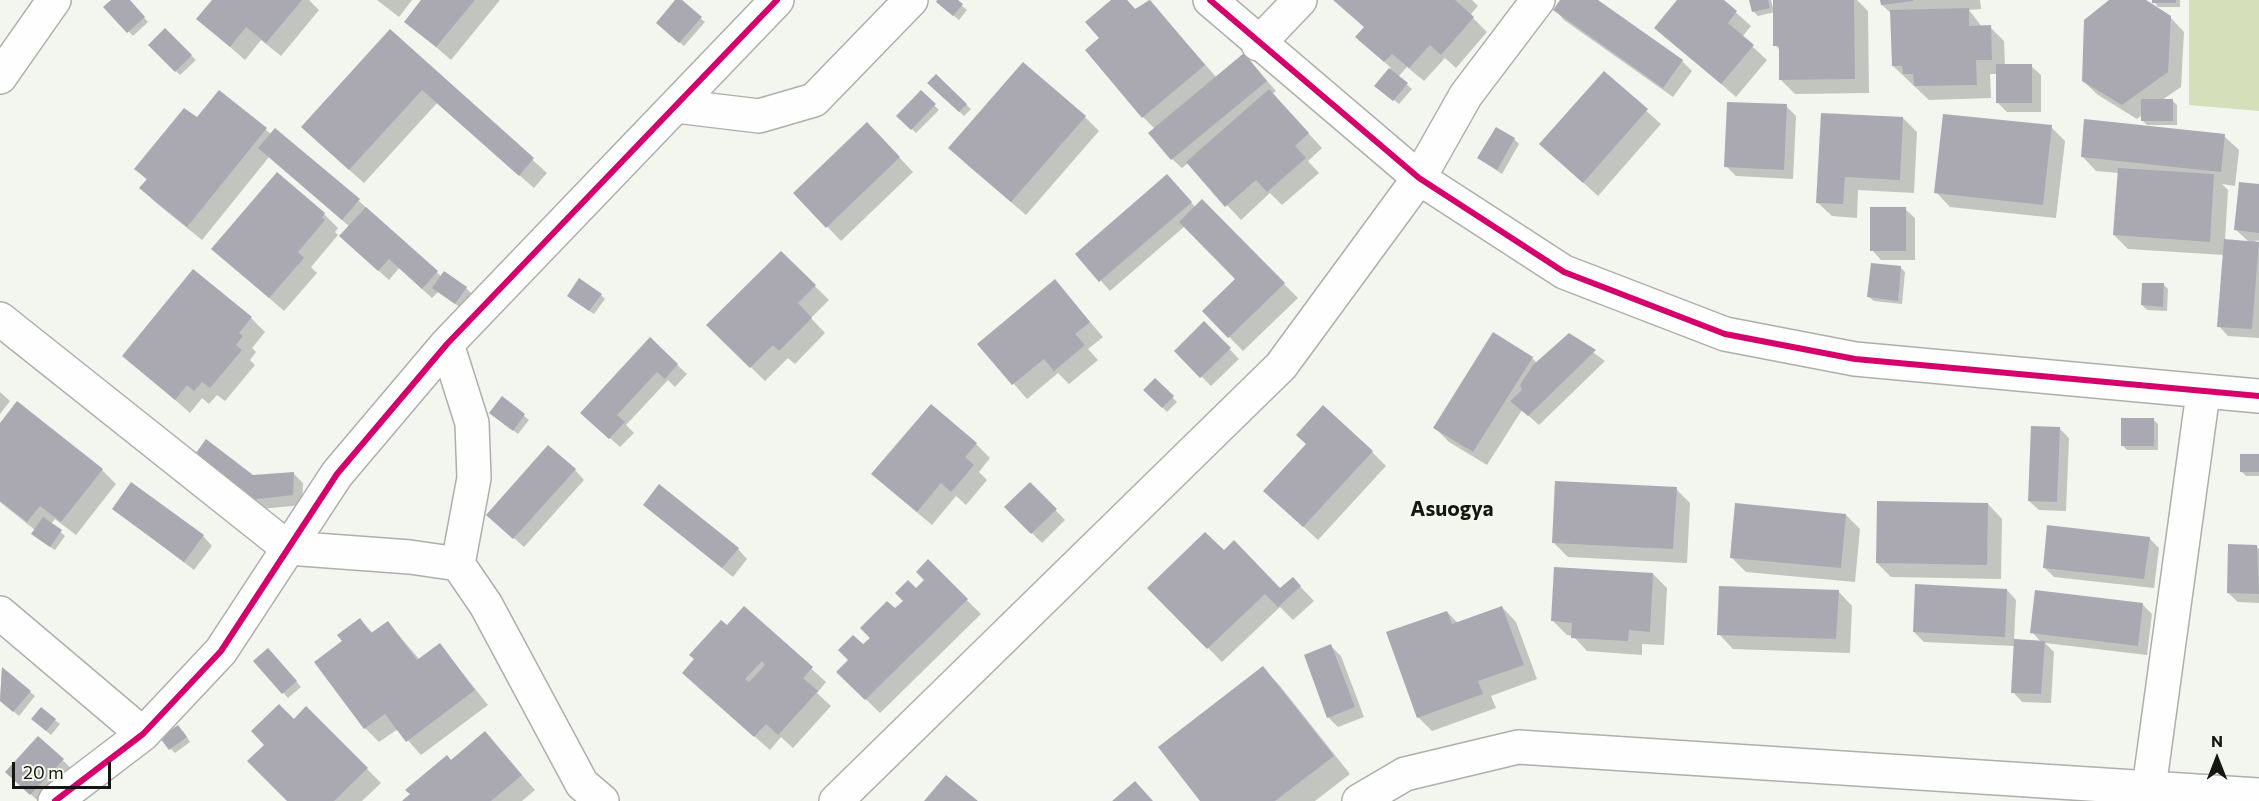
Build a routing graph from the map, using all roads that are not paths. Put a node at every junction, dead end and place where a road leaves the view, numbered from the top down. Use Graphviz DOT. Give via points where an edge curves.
graph roads {
  1 [pos="777,0"];
  2 [pos="911,0"];
  3 [pos="1210,0"];
  4 [pos="1300,0"];
  5 [pos="1538,0"];
  6 [pos="47,2"];
  7 [pos="1258,44"];
  8 [pos="0,77"];
  9 [pos="676,106"];
  10 [pos="1419,178"];
  11 [pos="0,319"];
  12 [pos="447,344"];
  13 [pos="2203,393"];
  14 [pos="2259,396"];
  15 [pos="288,548"];
  16 [pos="458,564"];
  17 [pos="0,613"];
  18 [pos="143,734"];
  19 [pos="2136,792"];
  20 [pos="2259,795"];
  21 [pos="55,801"];
  22 [pos="602,801"];
  23 [pos="837,801"];
  24 [pos="1359,801"];
  1 -- 9 [label="street"];
  2 -- 9 [label="street" via="814,100 759,116"];
  3 -- 7 [label="street"];
  4 -- 7 [label="street"];
  5 -- 10 [label="street" via="1466,95"];
  6 -- 8 [label="street"];
  7 -- 10 [label="street"];
  9 -- 12 [label="street"];
  10 -- 13 [label="street" via="1563,272 1725,334 1855,359"];
  10 -- 23 [label="street" via="1281,366"];
  11 -- 15 [label="street"];
  12 -- 15 [label="street" via="337,474"];
  12 -- 16 [label="street" via="472,423 474,478"];
  13 -- 14 [label="street"];
  13 -- 19 [label="street"];
  15 -- 16 [label="street"];
  15 -- 18 [label="street" via="221,651"];
  16 -- 22 [label="street" via="486,605 582,784"];
  17 -- 18 [label="street"];
  18 -- 21 [label="street"];
  19 -- 20 [label="street"];
  19 -- 24 [label="street" via="1518,747 1405,774"];
}
